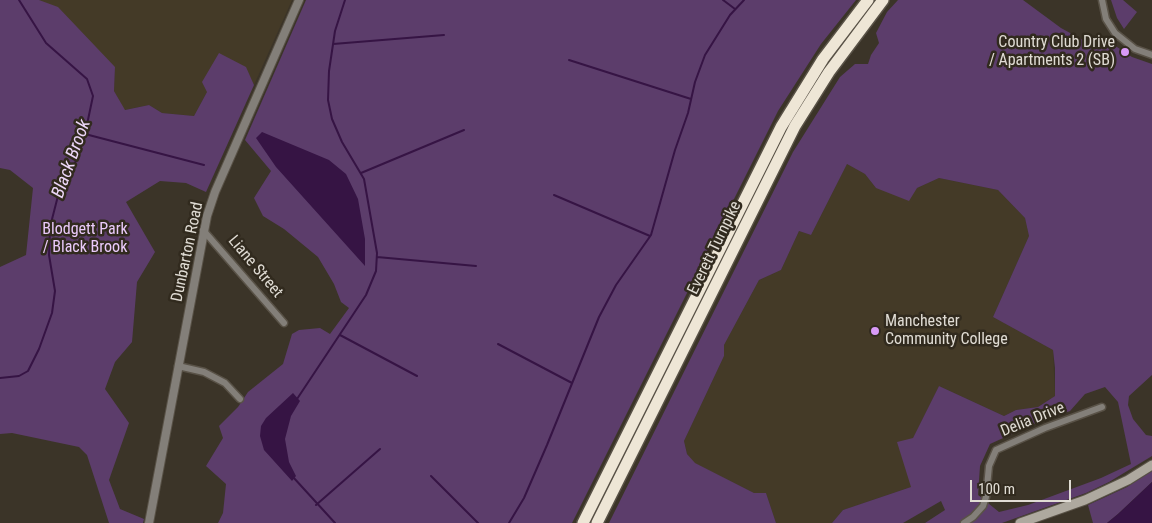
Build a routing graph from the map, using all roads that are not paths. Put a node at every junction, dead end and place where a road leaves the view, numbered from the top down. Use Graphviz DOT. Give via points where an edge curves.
graph roads {
  1 [pos="300,0"];
  2 [pos="868,0"];
  3 [pos="883,0"];
  4 [pos="1102,0"];
  5 [pos="1152,55"];
  6 [pos="203,230"];
  7 [pos="284,323"];
  8 [pos="178,366"];
  9 [pos="240,399"];
  10 [pos="1102,407"];
  11 [pos="1152,465"];
  12 [pos="149,523"];
  13 [pos="583,523"];
  14 [pos="597,523"];
  15 [pos="964,523"];
  16 [pos="1020,523"];
  1 -- 6 [label="street, Dunbarton Road" via="215,192"];
  2 -- 13 [label="highway, Everett Turnpike" via="823,59 782,126"];
  3 -- 14 [label="highway, Everett Turnpike" via="838,59 796,126"];
  4 -- 5 [label="street" via="1106,19 1115,33 1135,49"];
  6 -- 7 [label="street, Liane Street"];
  6 -- 8 [label="street, Dunbarton Road"];
  8 -- 9 [label="street" via="211,376 231,388"];
  8 -- 12 [label="street, Dunbarton Road"];
  10 -- 15 [label="street, Delia Drive" via="996,450 989,466 983,506"];
  11 -- 16 [label="main road" via="1107,491"];
}
